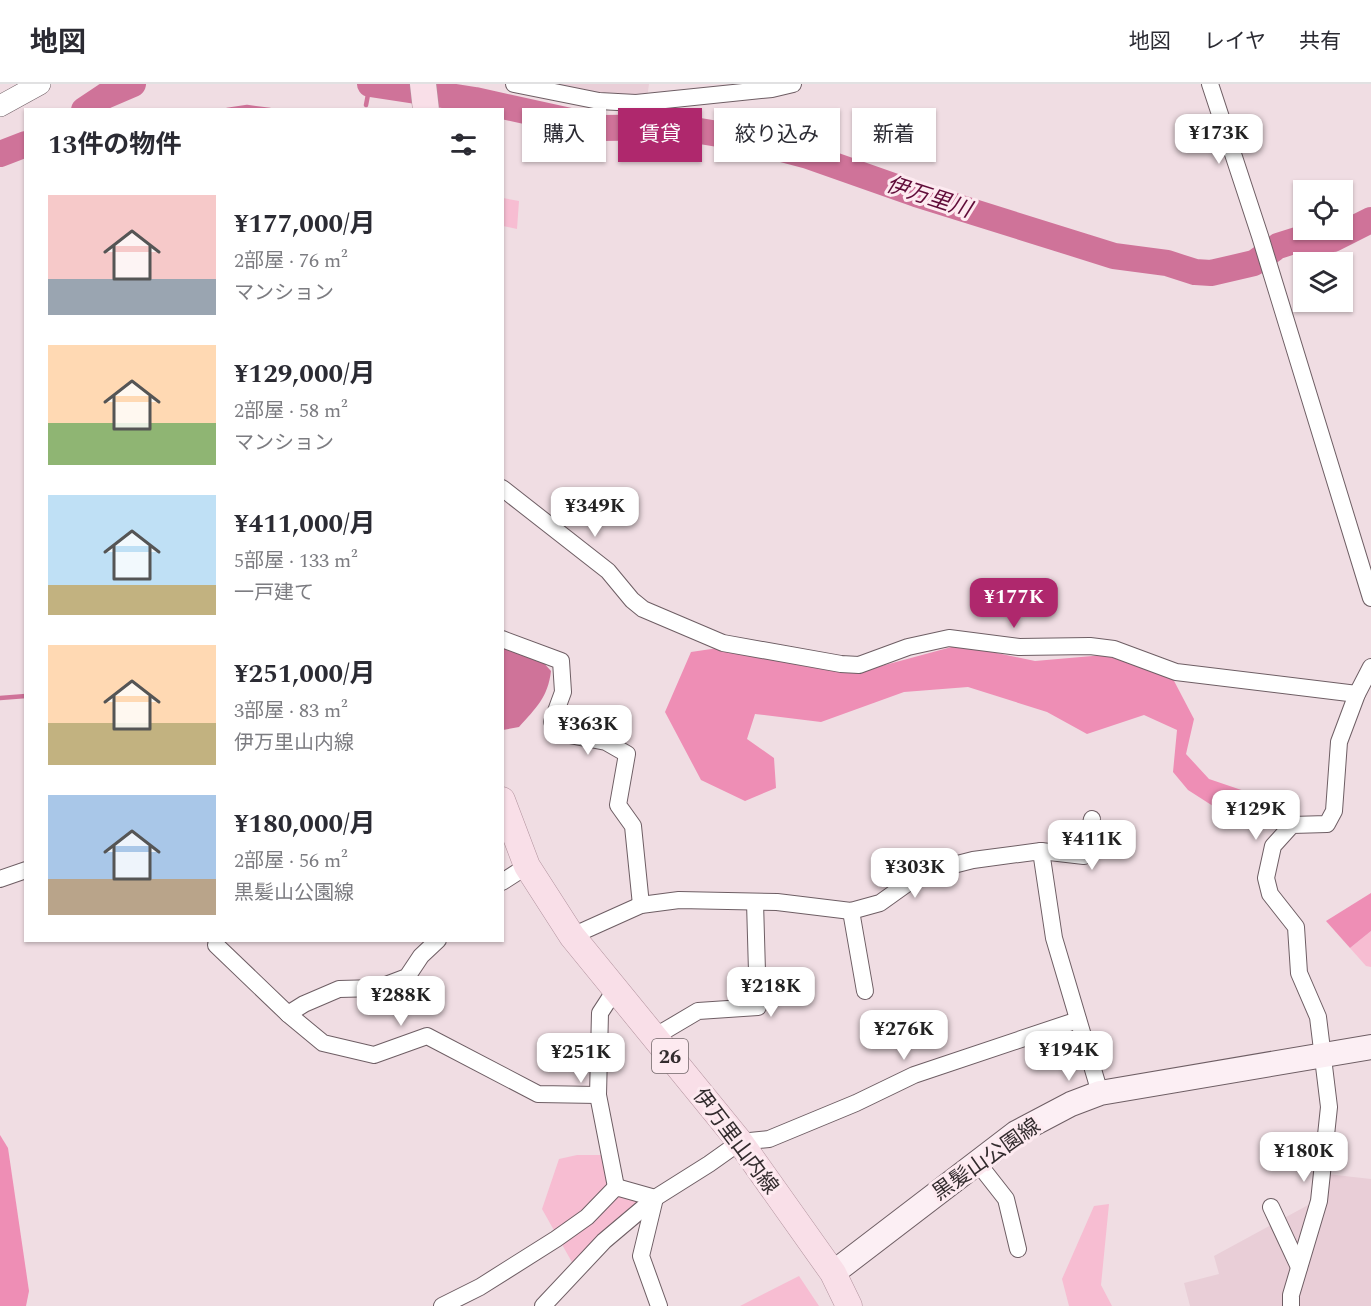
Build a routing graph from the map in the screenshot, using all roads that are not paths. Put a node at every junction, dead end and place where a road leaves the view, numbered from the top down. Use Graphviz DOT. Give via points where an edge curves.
graph roads {
  1 [pos="40,84"];
  2 [pos="423,84"];
  3 [pos="514,84"];
  4 [pos="793,84"];
  5 [pos="1210,84"];
  6 [pos="0,106"];
  7 [pos="426,108"];
  8 [pos="504,490"];
  9 [pos="1371,598"];
  10 [pos="504,640"];
  11 [pos="1371,667"];
  12 [pos="1357,694"];
  13 [pos="504,806"];
  14 [pos="1092,819"];
  15 [pos="1041,851"];
  16 [pos="526,866"];
  17 [pos="24,871"];
  18 [pos="0,879"];
  19 [pos="504,881"];
  20 [pos="754,902"];
  21 [pos="641,905"];
  22 [pos="851,911"];
  23 [pos="572,936"];
  24 [pos="436,942"];
  25 [pos="216,945"];
  26 [pos="615,990"];
  27 [pos="865,991"];
  28 [pos="288,1014"];
  29 [pos="1078,1020"];
  30 [pos="654,1037"];
  31 [pos="1371,1047"];
  32 [pos="1323,1054"];
  33 [pos="1100,1093"];
  34 [pos="598,1095"];
  35 [pos="740,1142"];
  36 [pos="977,1162"];
  37 [pos="616,1187"];
  38 [pos="655,1198"];
  39 [pos="1271,1207"];
  40 [pos="1018,1250"];
  41 [pos="1299,1268"];
  42 [pos="833,1273"];
  43 [pos="442,1306"];
  44 [pos="543,1306"];
  45 [pos="659,1306"];
  46 [pos="849,1306"];
  47 [pos="1291,1306"];
  1 -- 6 [label="street"];
  2 -- 7 [label="main road"];
  3 -- 4 [label="street" via="599,101 636,103"];
  5 -- 9 [label="street"];
  8 -- 12 [label="street" via="608,571 643,609 723,643 859,665 908,647 949,638 1019,647 1090,646 1114,649 1176,672"];
  10 -- 21 [label="street" via="561,661 563,692 552,722 559,733 606,742 627,754 618,805 633,826"];
  11 -- 12 [label="street"];
  12 -- 32 [label="street" via="1339,742 1334,811 1327,824 1292,825 1272,846 1266,878 1270,894 1296,927 1299,973 1318,1017"];
  13 -- 16 [label="main road, 伊万里山内線 / 26"];
  14 -- 15 [label="street" via="1084,856"];
  15 -- 22 [label="street" via="973,860 922,873 880,903"];
  15 -- 29 [label="street" via="1054,938"];
  16 -- 19 [label="street"];
  16 -- 23 [label="main road, 伊万里山内線 / 26"];
  17 -- 18 [label="street"];
  20 -- 21 [label="street" via="680,900"];
  20 -- 22 [label="street"];
  20 -- 30 [label="street" via="758,1007 698,1011"];
  21 -- 23 [label="street"];
  22 -- 27 [label="street"];
  23 -- 26 [label="main road, 伊万里山内線 / 26"];
  24 -- 28 [label="street" via="407,977 378,988 339,989"];
  25 -- 28 [label="street"];
  26 -- 30 [label="main road, 伊万里山内線 / 26"];
  26 -- 34 [label="street" via="600,1013"];
  28 -- 34 [label="street" via="323,1043 374,1055 427,1036 538,1094"];
  29 -- 33 [label="street"];
  29 -- 35 [label="street" via="914,1075 769,1139"];
  30 -- 35 [label="main road, 伊万里山内線 / 26"];
  31 -- 32 [label="main road, 黒髪山公園線"];
  32 -- 33 [label="main road, 黒髪山公園線"];
  32 -- 41 [label="street" via="1329,1107 1319,1201"];
  33 -- 36 [label="main road, 黒髪山公園線" via="1017,1133"];
  34 -- 37 [label="street"];
  35 -- 38 [label="street"];
  35 -- 42 [label="main road, 伊万里山内線 / 26"];
  36 -- 40 [label="street" via="1006,1199"];
  36 -- 42 [label="main road, 黒髪山公園線"];
  37 -- 38 [label="street"];
  37 -- 43 [label="street" via="586,1217 556,1239"];
  38 -- 44 [label="street" via="604,1241"];
  38 -- 45 [label="street" via="641,1256"];
  39 -- 41 [label="street"];
  41 -- 47 [label="street"];
  42 -- 46 [label="main road, 伊万里山内線 / 26"];
}
